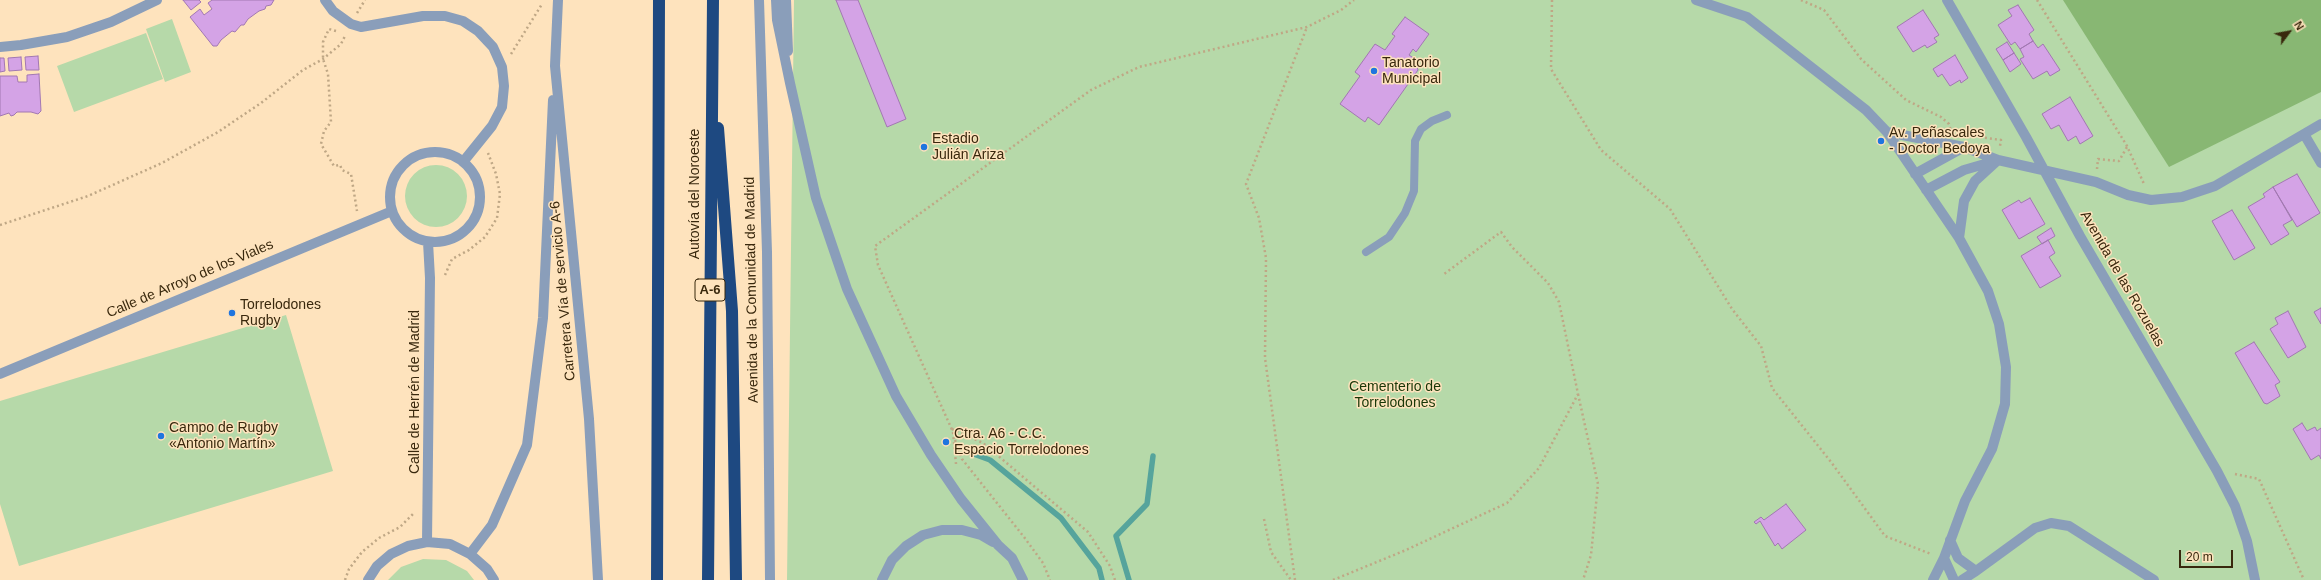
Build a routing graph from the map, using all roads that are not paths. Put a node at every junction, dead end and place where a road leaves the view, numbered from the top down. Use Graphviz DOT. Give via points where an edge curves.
graph roads {
  1 [pos="157,0"];
  2 [pos="324,0"];
  3 [pos="558,0"];
  4 [pos="659,0"];
  5 [pos="713,0"];
  6 [pos="760,0"];
  7 [pos="776,0"];
  8 [pos="786,0"];
  9 [pos="1696,0"];
  10 [pos="1947,0"];
  11 [pos="711,46"];
  12 [pos="0,47"];
  13 [pos="555,66"];
  14 [pos="790,83"];
  15 [pos="1447,115"];
  16 [pos="2321,124"];
  17 [pos="1887,132"];
  18 [pos="2304,134"];
  19 [pos="1964,146"];
  20 [pos="1998,160"];
  21 [pos="463,162"];
  22 [pos="2321,163"];
  23 [pos="2043,169"];
  24 [pos="1915,174"];
  25 [pos="1926,190"];
  26 [pos="392,211"];
  27 [pos="1959,238"];
  28 [pos="428,242"];
  29 [pos="1366,252"];
  30 [pos="0,374"];
  31 [pos="1950,540"];
  32 [pos="427,542"];
  33 [pos="998,545"];
  34 [pos="470,554"];
  35 [pos="1944,558"];
  36 [pos="1976,571"];
  37 [pos="881,579"];
  38 [pos="368,580"];
  39 [pos="494,580"];
  40 [pos="598,580"];
  41 [pos="657,580"];
  42 [pos="708,580"];
  43 [pos="736,580"];
  44 [pos="770,580"];
  45 [pos="1023,580"];
  46 [pos="1933,580"];
  47 [pos="1954,580"];
  48 [pos="1962,580"];
  49 [pos="2154,580"];
  50 [pos="2255,580"];
  1 -- 12 [label="street" via="111,22 67,36 21,46"];
  2 -- 21 [label="street" via="333,11 351,24 361,27 423,16 445,16 463,21 478,31 493,47 502,67 502,107 492,126"];
  3 -- 13 [label="street, Carretera Vía de servicio A-6"];
  4 -- 41 [label="highway"];
  5 -- 11 [label="highway, Autovía del Noroeste / A-6"];
  6 -- 44 [label="street, Avenida de la Comunidad de Madrid" via="767,252"];
  7 -- 14 [label="street" via="777,20"];
  8 -- 14 [label="street"];
  9 -- 17 [label="street" via="1747,17 1851,96"];
  10 -- 23 [label="street, Avenida de las Rozuelas"];
  11 -- 42 [label="highway, Autovía del Noroeste / A-6"];
  11 -- 43 [label="highway" via="732,311"];
  13 -- 34 [label="street" via="543,318 527,445 492,525"];
  13 -- 40 [label="street, Carretera Vía de servicio A-6" via="589,419"];
  14 -- 33 [label="street" via="816,198 847,289 904,409 961,499"];
  15 -- 29 [label="lane" via="1421,129 1415,141 1414,191 1405,213 1389,237"];
  16 -- 18 [label="street"];
  17 -- 19 [label="street"];
  17 -- 24 [label="street"];
  18 -- 22 [label="street"];
  18 -- 23 [label="street" via="2215,186 2182,197 2152,200"];
  19 -- 20 [label="street"];
  19 -- 24 [label="street"];
  20 -- 23 [label="street"];
  20 -- 25 [label="street" via="1964,170"];
  20 -- 27 [label="street" via="1975,181 1964,201"];
  21 -- 26 [label="street" via="446,153 427,152 409,160 396,174 390,192"];
  21 -- 28 [label="street" via="476,177 480,196 476,215 464,231 447,240"];
  23 -- 50 [label="street, Avenida de las Rozuelas" via="2217,471 2235,506 2247,541"];
  24 -- 25 [label="street"];
  25 -- 27 [label="street"];
  26 -- 28 [label="street" via="400,225 412,236"];
  26 -- 30 [label="street, Calle de Arroyo de los Viales"];
  27 -- 31 [label="street" via="1985,284 1999,324 2006,367 2006,404 1992,449 1965,501"];
  28 -- 32 [label="street, Calle de Herrén de Madrid" via="430,286"];
  31 -- 35 [label="street"];
  31 -- 36 [label="street" via="1958,558"];
  32 -- 34 [label="street" via="450,544"];
  32 -- 38 [label="street" via="408,546 391,554 377,566"];
  33 -- 37 [label="street" via="981,535 962,530 935,532 906,546 892,560"];
  33 -- 45 [label="street" via="1012,558"];
  34 -- 39 [label="street" via="487,569"];
  35 -- 46 [label="street"];
  35 -- 47 [label="street"];
  36 -- 48 [label="street"];
  36 -- 49 [label="street" via="2035,528 2051,523 2069,526"];
}
